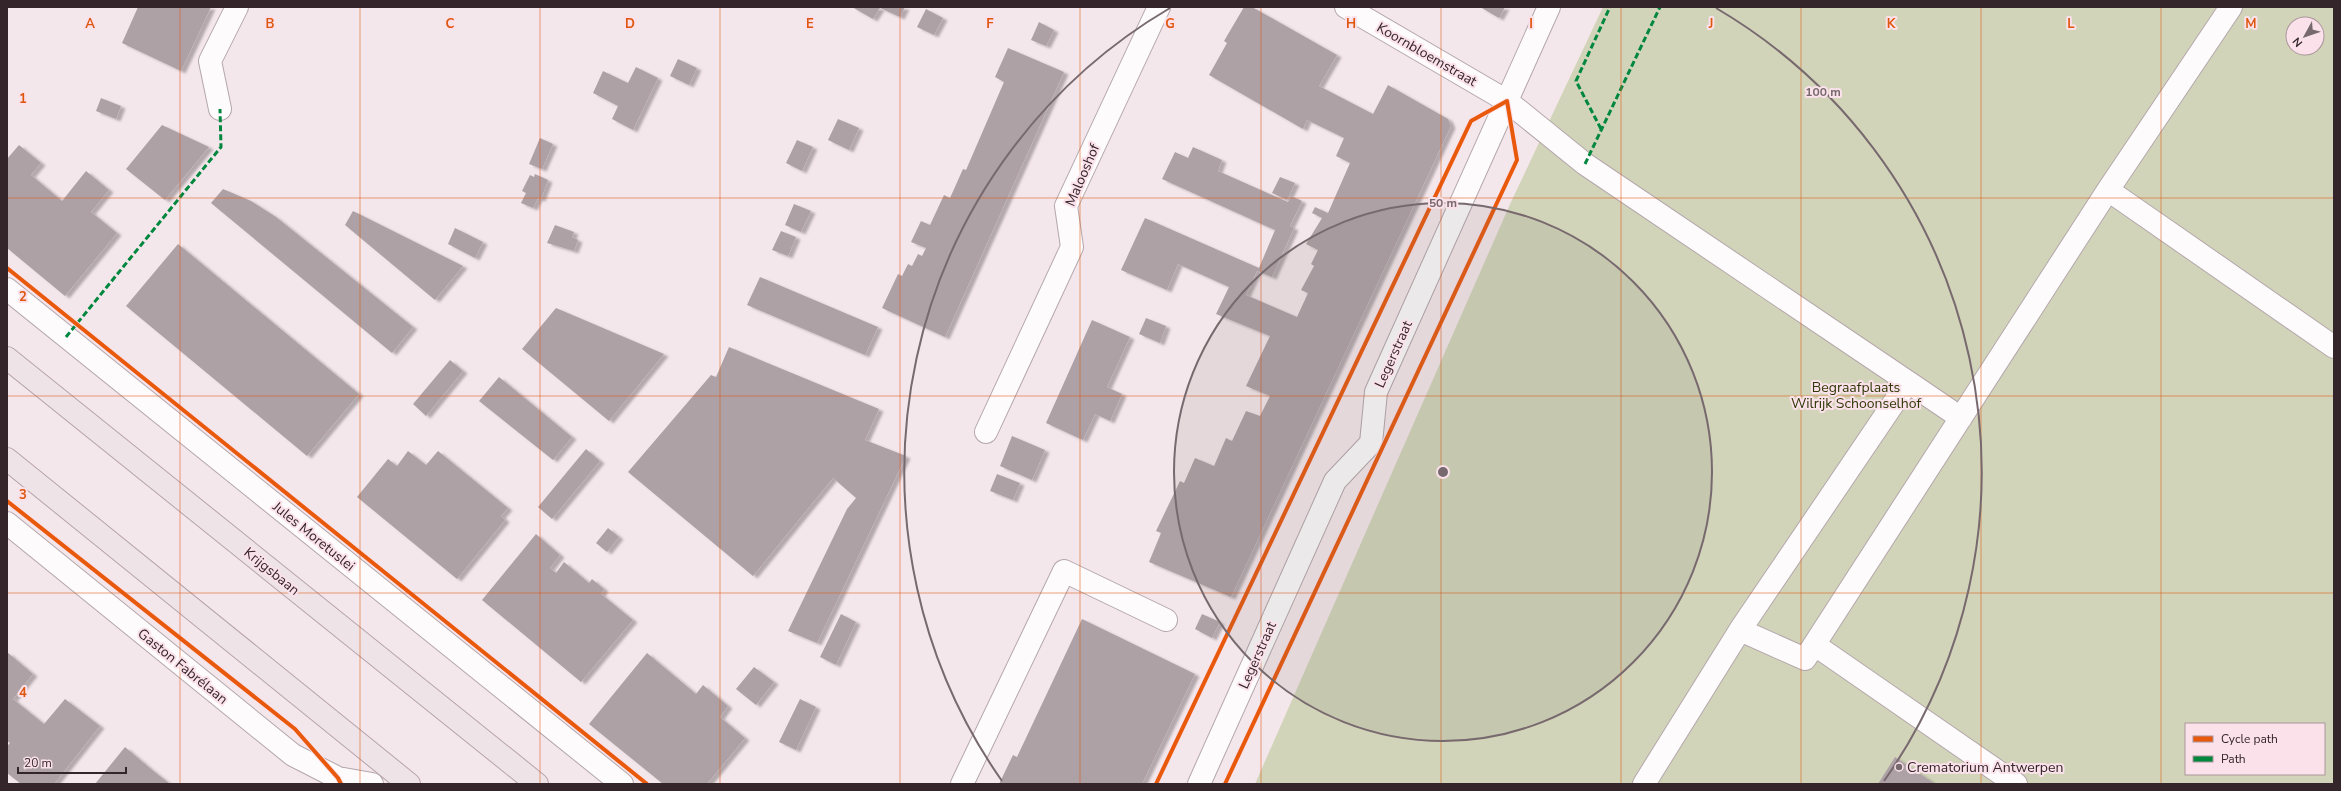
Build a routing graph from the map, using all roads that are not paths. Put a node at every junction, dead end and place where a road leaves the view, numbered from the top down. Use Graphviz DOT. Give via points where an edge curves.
graph roads {
  1 [pos="237,7"];
  2 [pos="1159,7"];
  3 [pos="1346,7"];
  4 [pos="1549,7"];
  5 [pos="2231,7"];
  6 [pos="1508,101"];
  7 [pos="220,109"];
  8 [pos="2108,190"];
  9 [pos="7,289"];
  10 [pos="2334,347"];
  11 [pos="7,358"];
  12 [pos="1908,382"];
  13 [pos="1962,418"];
  14 [pos="986,432"];
  15 [pos="7,459"];
  16 [pos="7,523"];
  17 [pos="1166,620"];
  18 [pos="1740,630"];
  19 [pos="1815,645"];
  20 [pos="372,784"];
  21 [pos="409,784"];
  22 [pos="537,784"];
  23 [pos="622,784"];
  24 [pos="962,784"];
  25 [pos="1199,784"];
  26 [pos="1644,784"];
  27 [pos="2016,784"];
  1 -- 7 [label="street" via="210,61"];
  2 -- 14 [label="street, Malooshof" via="1066,206 1072,247"];
  3 -- 6 [label="street, Koornbloemstraat"];
  4 -- 6 [label="street, Legerstraat"];
  5 -- 8 [label="street"];
  6 -- 12 [label="street, Koornbloemstraat" via="1585,164"];
  6 -- 25 [label="street, Legerstraat" via="1376,392 1370,443 1335,481"];
  8 -- 10 [label="street"];
  8 -- 13 [label="street"];
  9 -- 23 [label="street, Jules Moretuslei"];
  11 -- 22 [label="main road, Krijgsbaan"];
  12 -- 13 [label="street, Koornbloemstraat"];
  12 -- 18 [label="street"];
  13 -- 19 [label="street"];
  15 -- 21 [label="main road"];
  16 -- 20 [label="street, Gaston Fabrélaan" via="292,755 338,778"];
  17 -- 24 [label="street" via="1064,571"];
  18 -- 19 [label="street" via="1805,659"];
  18 -- 26 [label="street"];
  19 -- 27 [label="street"];
}
